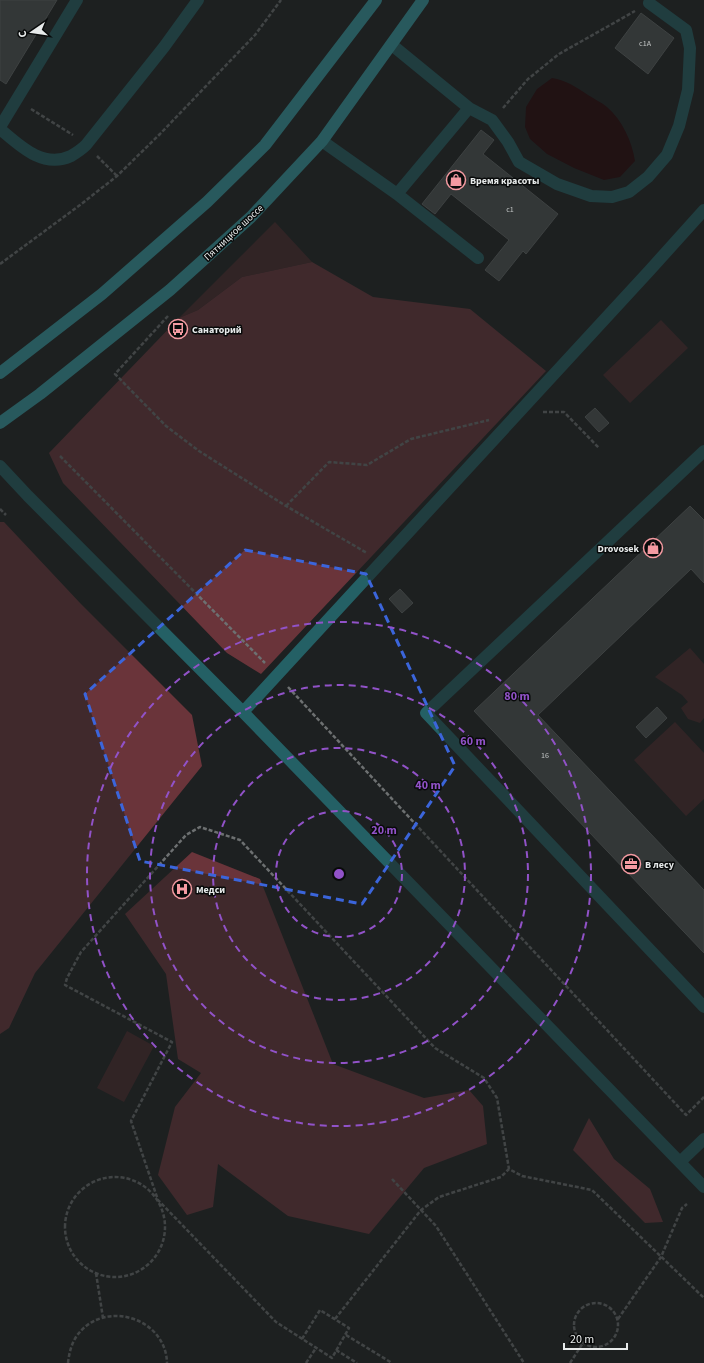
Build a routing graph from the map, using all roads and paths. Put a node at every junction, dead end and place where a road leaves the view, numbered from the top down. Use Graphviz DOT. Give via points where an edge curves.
graph roads {
  1 [pos="78,0"];
  2 [pos="198,0"];
  3 [pos="280,0"];
  4 [pos="376,0"];
  5 [pos="423,0"];
  6 [pos="649,3"];
  7 [pos="392,45"];
  8 [pos="17,101"];
  9 [pos="469,108"];
  10 [pos="492,120"];
  11 [pos="0,128"];
  12 [pos="322,141"];
  13 [pos="86,145"];
  14 [pos="117,176"];
  15 [pos="397,194"];
  16 [pos="704,210"];
  17 [pos="478,258"];
  18 [pos="0,264"];
  19 [pos="168,316"];
  20 [pos="0,373"];
  21 [pos="519,412"];
  22 [pos="0,423"];
  23 [pos="598,448"];
  24 [pos="704,451"];
  25 [pos="60,456"];
  26 [pos="0,466"];
  27 [pos="286,506"];
  28 [pos="0,509"];
  29 [pos="6,515"];
  30 [pos="382,561"];
  31 [pos="277,675"];
  32 [pos="243,712"];
  33 [pos="704,1007"];
  34 [pos="704,1098"];
  35 [pos="704,1139"];
  36 [pos="680,1162"];
  37 [pos="509,1169"];
  38 [pos="392,1179"];
  39 [pos="704,1187"];
  40 [pos="158,1200"];
  41 [pos="688,1204"];
  42 [pos="421,1210"];
  43 [pos="661,1257"];
  44 [pos="96,1273"];
  45 [pos="704,1298"];
  46 [pos="102,1318"];
  47 [pos="335,1319"];
  48 [pos="618,1319"];
  49 [pos="346,1335"];
  50 [pos="302,1340"];
  51 [pos="583,1343"];
  52 [pos="316,1348"];
  53 [pos="336,1350"];
  54 [pos="68,1363"];
  55 [pos="168,1363"];
  56 [pos="306,1363"];
  57 [pos="357,1363"];
  58 [pos="392,1363"];
  59 [pos="524,1363"];
  60 [pos="570,1363"];
  1 -- 8 [label="street"];
  2 -- 13 [label="street"];
  3 -- 14 [label="path" via="255,35"];
  4 -- 20 [label="main road" via="259,150 207,202 102,294"];
  5 -- 7 [label="main road, Пятницкое шоссе"];
  6 -- 10 [label="path" via="559,54 528,79"];
  6 -- 10 [label="street" via="686,30 690,48 688,90 679,126 667,155 648,177 629,192 612,197 591,196 557,184 519,162"];
  7 -- 9 [label="street"];
  7 -- 12 [label="main road, Пятницкое шоссе"];
  8 -- 11 [label="street"];
  8 -- 13 [label="path" via="82,140"];
  9 -- 10 [label="street"];
  9 -- 15 [label="street"];
  11 -- 13 [label="street" via="28,152 47,160 61,160"];
  12 -- 15 [label="street"];
  12 -- 22 [label="main road, Пятницкое шоссе" via="251,218 170,290"];
  13 -- 14 [label="path"];
  14 -- 18 [label="path"];
  15 -- 17 [label="street"];
  16 -- 21 [label="street"];
  19 -- 27 [label="path" via="115,374 166,426"];
  21 -- 23 [label="path" via="564,412"];
  21 -- 27 [label="path" via="411,439 367,465 329,462"];
  21 -- 30 [label="street"];
  24 -- 33 [label="street" via="426,713"];
  25 -- 31 [label="path"];
  26 -- 32 [label="street"];
  27 -- 30 [label="path"];
  28 -- 29 [label="path"];
  30 -- 31 [label="street"];
  31 -- 32 [label="street"];
  31 -- 34 [label="path" via="686,1115"];
  32 -- 36 [label="street"];
  35 -- 36 [label="street"];
  36 -- 39 [label="street"];
  37 -- 40 [label="path" via="498,1098 484,1078 434,1048 240,840 200,827 186,835 81,952 65,985 172,1042 131,1121"];
  37 -- 42 [label="path" via="501,1177 439,1197"];
  37 -- 43 [label="path" via="522,1176 592,1190"];
  38 -- 42 [label="path"];
  40 -- 44 [label="path" via="164,1216 165,1233 160,1250 150,1264 135,1273 118,1277"];
  40 -- 44 [label="path" via="146,1187 132,1179 115,1176 100,1178 90,1183 74,1197 66,1211 64,1228 67,1243 74,1258 86,1269"];
  40 -- 50 [label="path" via="276,1322"];
  41 -- 43 [label="path" via="682,1208"];
  42 -- 47 [label="path"];
  42 -- 59 [label="path" via="436,1226"];
  43 -- 45 [label="path"];
  43 -- 48 [label="path"];
  44 -- 46 [label="path"];
  46 -- 54 [label="path" via="88,1325 76,1336 69,1351"];
  46 -- 55 [label="path" via="119,1315 134,1318 149,1327 161,1340"];
  47 -- 49 [label="path" via="350,1328"];
  47 -- 50 [label="path" via="320,1310"];
  48 -- 51 [label="path" via="619,1327 612,1342 603,1347 593,1348"];
  48 -- 51 [label="path" via="607,1305 589,1304 578,1312 575,1319 574,1329"];
  49 -- 53 [label="path"];
  49 -- 58 [label="path"];
  50 -- 52 [label="path"];
  51 -- 60 [label="path"];
  52 -- 53 [label="path" via="332,1358"];
  52 -- 56 [label="path"];
  53 -- 57 [label="path"];
}
